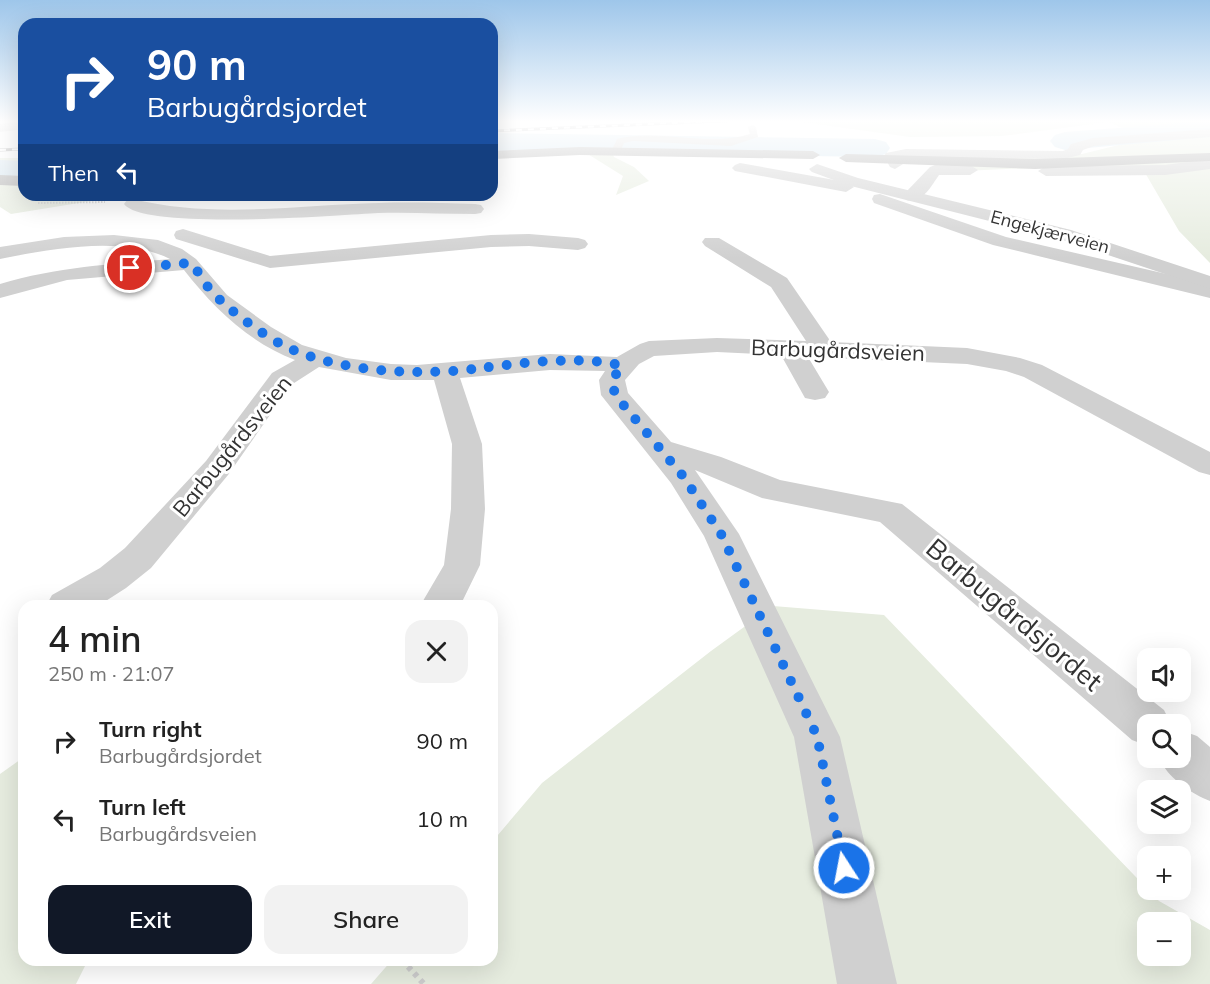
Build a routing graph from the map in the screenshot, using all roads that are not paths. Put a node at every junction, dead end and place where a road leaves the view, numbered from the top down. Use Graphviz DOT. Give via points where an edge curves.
graph roads {
  1 [pos="836,166"];
  2 [pos="840,166"];
  3 [pos="1188,166"];
  4 [pos="740,168"];
  5 [pos="0,180"];
  6 [pos="18,181"];
  7 [pos="846,187"];
  8 [pos="883,194"];
  9 [pos="912,196"];
  10 [pos="133,204"];
  11 [pos="475,209"];
  12 [pos="152,210"];
  13 [pos="183,235"];
  14 [pos="712,242"];
  15 [pos="578,244"];
  16 [pos="0,253"];
  17 [pos="198,273"];
  18 [pos="1210,283"];
  19 [pos="0,291"];
  20 [pos="1210,291"];
  21 [pos="790,348"];
  22 [pos="823,349"];
  23 [pos="318,357"];
  24 [pos="622,366"];
  25 [pos="447,370"];
  26 [pos="815,392"];
  27 [pos="661,449"];
  28 [pos="1210,465"];
  29 [pos="76,600"];
  30 [pos="443,600"];
  31 [pos="1137,716"];
  32 [pos="1191,761"];
  33 [pos="1210,777"];
  34 [pos="867,984"];
  1 -- 8 [label="street, Engekjærveien" via="853,182"];
  2 -- 8 [label="street, Engekjærveien" via="870,180"];
  3 -- 9 [label="street" via="1142,170 943,169 935,170"];
  4 -- 7 [label="street"];
  5 -- 6 [label="main road"];
  8 -- 9 [label="street, Engekjærveien"];
  8 -- 20 [label="street" via="1000,241"];
  9 -- 18 [label="street, Engekjærveien" via="1095,243"];
  10 -- 12 [label="street"];
  11 -- 12 [label="street" via="380,208 250,214"];
  12 -- 13 [label="street"];
  13 -- 15 [label="street" via="270,262 491,242"];
  13 -- 17 [label="street" via="203,252 213,274"];
  14 -- 22 [label="street" via="779,283"];
  16 -- 17 [label="street, Barbugårdsveien" via="66,243 133,243 165,248"];
  17 -- 19 [label="street" via="67,274"];
  17 -- 23 [label="street, Barbugårdsveien" via="211,292 238,316 293,350"];
  21 -- 22 [label="street, Barbugårdsveien"];
  21 -- 24 [label="street, Barbugårdsveien" via="665,346 649,349"];
  21 -- 26 [label="street"];
  22 -- 28 [label="street, Barbugårdsveien" via="967,356 1011,364 1034,371"];
  23 -- 25 [label="street, Barbugårdsveien" via="364,369"];
  23 -- 29 [label="street, Barbugårdsveien" via="281,379 217,468 138,558"];
  24 -- 25 [label="street, Barbugårdsveien" via="563,361"];
  24 -- 27 [label="street" via="612,380 615,395"];
  25 -- 30 [label="street" via="467,444 468,509 462,565"];
  27 -- 31 [label="street, Barbugårdsjordet" via="774,490 890,512"];
  27 -- 34 [label="street" via="721,534 817,736"];
  32 -- 33 [label="street"];
}
